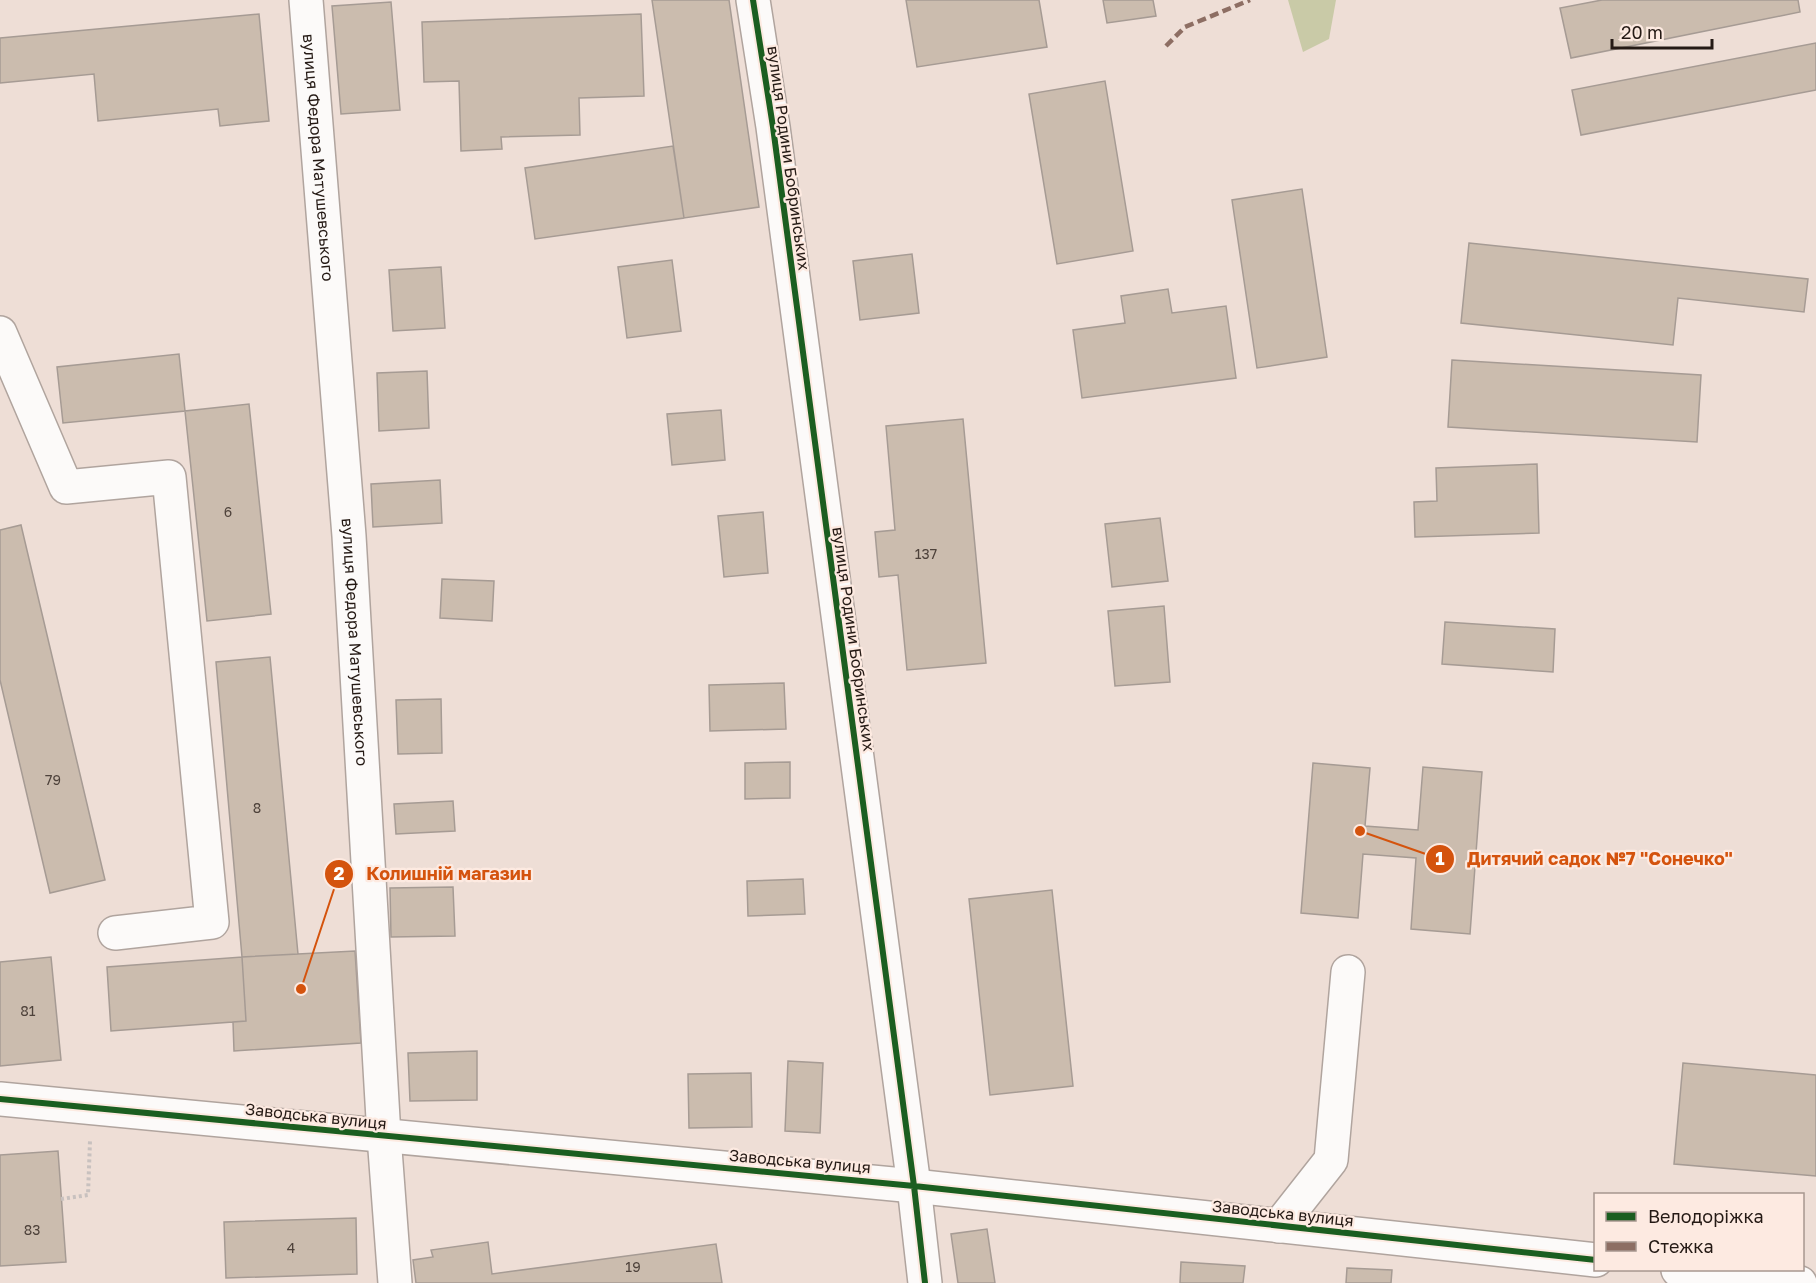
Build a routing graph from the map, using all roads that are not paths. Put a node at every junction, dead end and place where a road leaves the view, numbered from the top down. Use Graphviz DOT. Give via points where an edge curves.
graph roads {
  1 [pos="306,0"];
  2 [pos="753,0"];
  3 [pos="0,333"];
  4 [pos="115,933"];
  5 [pos="1348,972"];
  6 [pos="0,1099"];
  7 [pos="384,1136"];
  8 [pos="914,1185"];
  9 [pos="1279,1226"];
  10 [pos="1594,1260"];
  11 [pos="1695,1271"];
  12 [pos="395,1283"];
  13 [pos="925,1283"];
  14 [pos="1800,1283"];
  1 -- 7 [label="street, вулиця Федора Матушевського" via="349,536"];
  2 -- 8 [label="street, вулиця Родини Бобринських"];
  3 -- 4 [label="street" via="66,487 169,477 212,922"];
  5 -- 9 [label="street" via="1331,1160"];
  6 -- 7 [label="street, Заводська вулиця"];
  7 -- 8 [label="street, Заводська вулиця"];
  7 -- 12 [label="street, вулиця Федора Матушевського"];
  8 -- 9 [label="street, Заводська вулиця"];
  8 -- 13 [label="street, вулиця Родини Бобринських"];
  9 -- 10 [label="street, Заводська вулиця"];
  11 -- 14 [label="street"];
}
